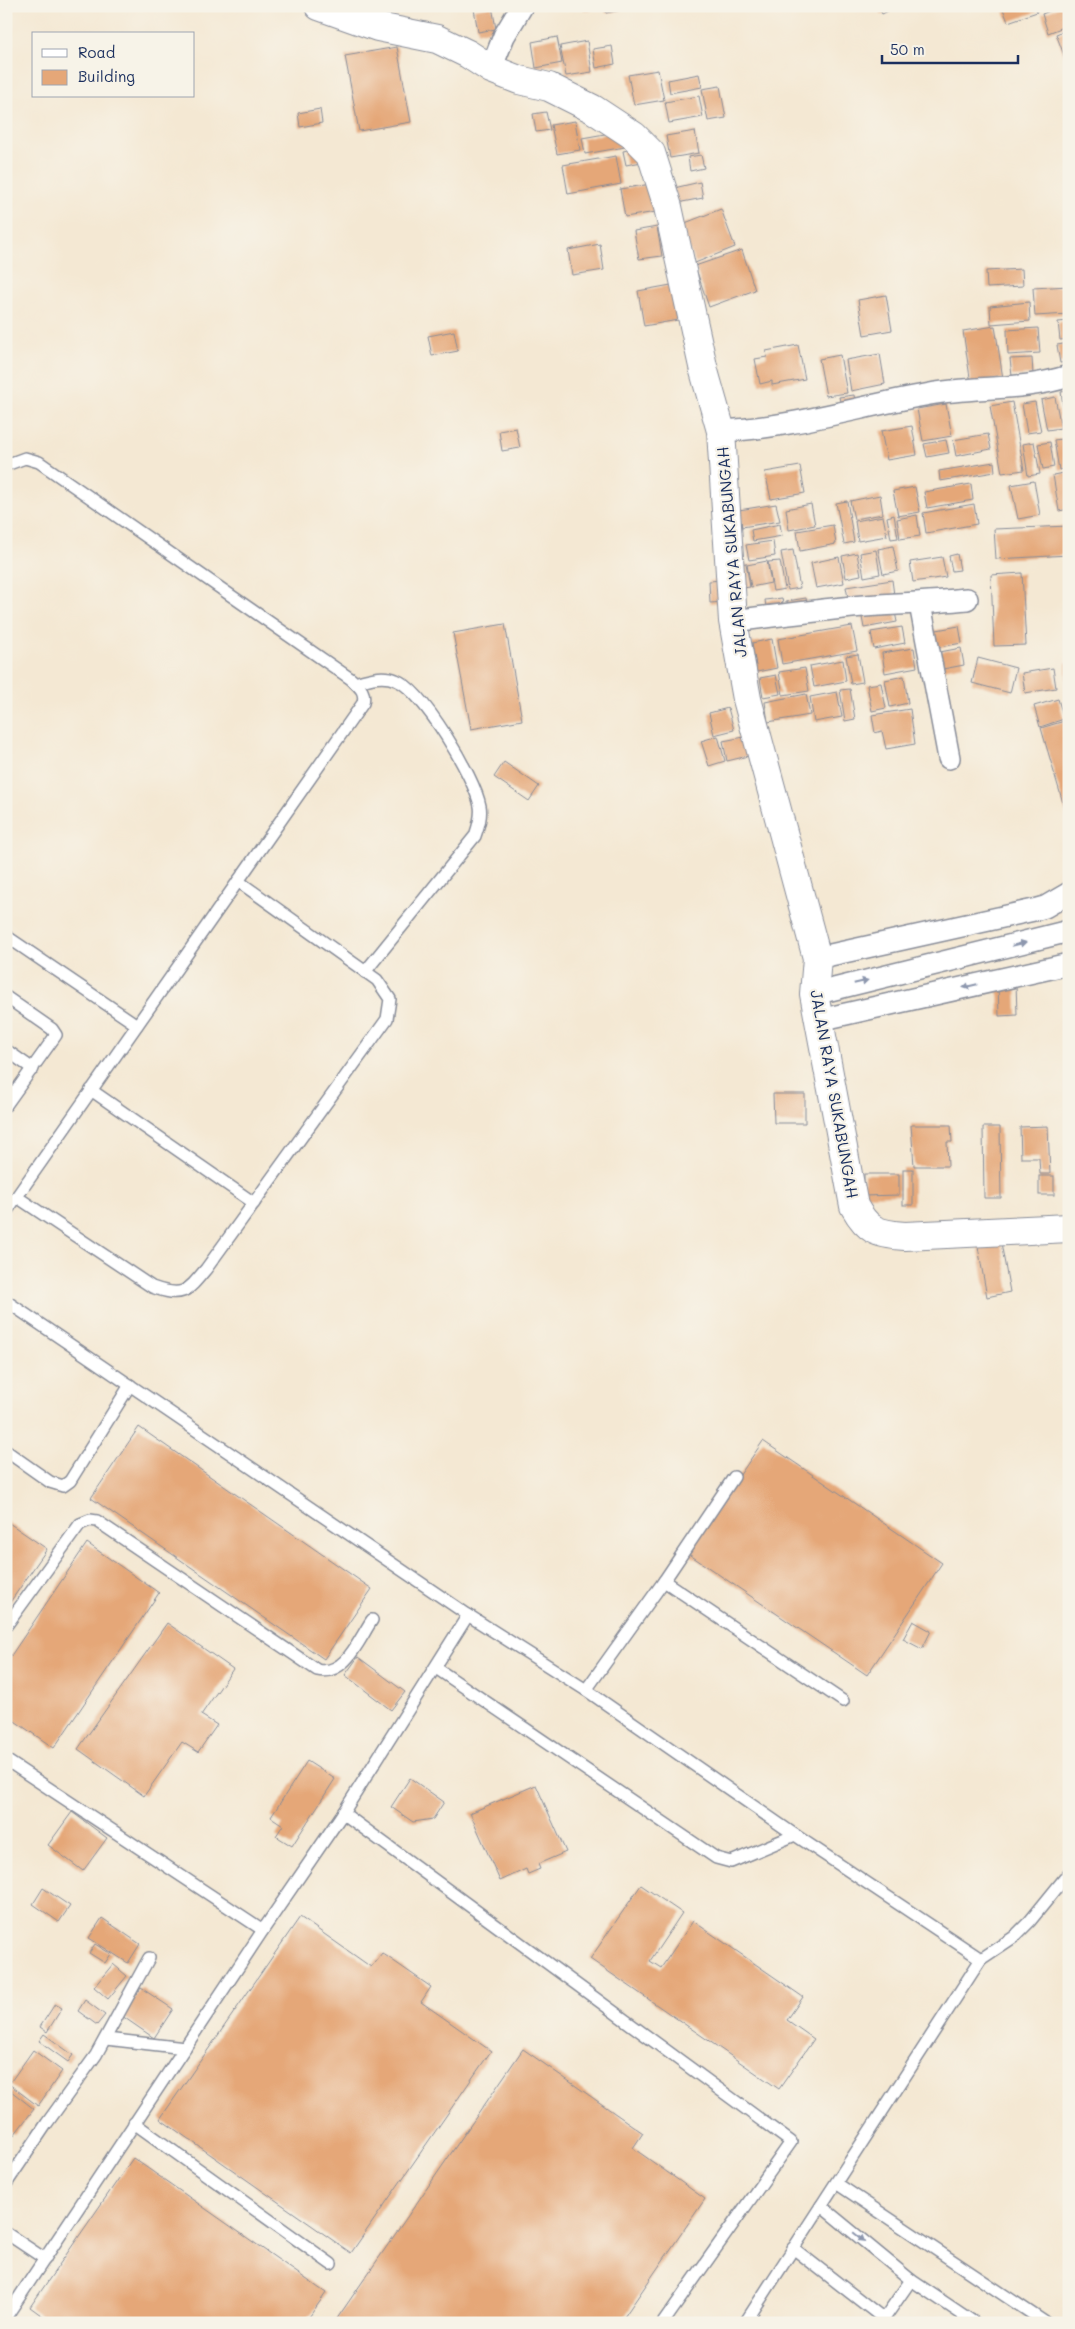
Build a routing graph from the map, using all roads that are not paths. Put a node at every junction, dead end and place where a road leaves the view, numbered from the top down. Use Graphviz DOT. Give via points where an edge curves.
graph roads {
  1 [pos="319,6"];
  2 [pos="518,13"];
  3 [pos="491,69"];
  4 [pos="1069,376"];
  5 [pos="721,431"];
  6 [pos="6,465"];
  7 [pos="967,599"];
  8 [pos="920,604"];
  9 [pos="734,621"];
  10 [pos="354,682"];
  11 [pos="950,758"];
  12 [pos="238,881"];
  13 [pos="1069,893"];
  14 [pos="1069,931"];
  15 [pos="6,936"];
  16 [pos="817,958"];
  17 [pos="1069,964"];
  18 [pos="365,972"];
  19 [pos="814,994"];
  20 [pos="6,997"];
  21 [pos="819,1020"];
  22 [pos="137,1025"];
  23 [pos="6,1050"];
  24 [pos="33,1069"];
  25 [pos="92,1090"];
  26 [pos="7,1103"];
  27 [pos="17,1197"];
  28 [pos="254,1202"];
  29 [pos="6,1212"];
  30 [pos="1069,1228"];
  31 [pos="6,1301"];
  32 [pos="130,1385"];
  33 [pos="6,1451"];
  34 [pos="734,1477"];
  35 [pos="664,1581"];
  36 [pos="468,1615"];
  37 [pos="372,1620"];
  38 [pos="6,1626"];
  39 [pos="436,1668"];
  40 [pos="586,1690"];
  41 [pos="843,1701"];
  42 [pos="6,1760"];
  43 [pos="343,1813"];
  44 [pos="795,1835"];
  45 [pos="1069,1873"];
  46 [pos="263,1930"];
  47 [pos="149,1958"];
  48 [pos="981,1959"];
  49 [pos="106,2039"];
  50 [pos="185,2048"];
  51 [pos="134,2123"];
  52 [pos="6,2184"];
  53 [pos="836,2184"];
  54 [pos="821,2206"];
  55 [pos="6,2232"];
  56 [pos="793,2248"];
  57 [pos="46,2259"];
  58 [pos="331,2264"];
  59 [pos="912,2280"];
  60 [pos="6,2318"];
  61 [pos="882,2321"];
  62 [pos="663,2323"];
  63 [pos="745,2323"];
  64 [pos="975,2323"];
  65 [pos="1046,2323"];
  1 -- 3 [label="street, JALAN RAYA SUKABUNGAH" via="378,26 437,39"];
  2 -- 3 [label="street"];
  3 -- 5 [label="street, JALAN RAYA SUKABUNGAH" via="549,87 592,109 634,136 651,153 668,207 697,342"];
  4 -- 5 [label="street" via="1024,387 962,389 928,394 775,427"];
  5 -- 9 [label="street, JALAN RAYA SUKABUNGAH"];
  6 -- 10 [label="lane" via="26,458 39,462"];
  7 -- 8 [label="street"];
  8 -- 9 [label="street" via="850,607"];
  8 -- 11 [label="street"];
  9 -- 16 [label="street, JALAN RAYA SUKABUNGAH" via="747,699"];
  10 -- 12 [label="lane" via="365,696 363,703"];
  10 -- 18 [label="lane" via="385,677 408,686 446,734 481,808 479,825 472,841"];
  12 -- 18 [label="lane"];
  12 -- 22 [label="lane"];
  13 -- 16 [label="street" via="1034,910"];
  19 -- 14 [label="street, one-way"];
  15 -- 22 [label="lane"];
  16 -- 19 [label="street, JALAN RAYA SUKABUNGAH"];
  17 -- 21 [label="street, one-way"];
  18 -- 28 [label="lane" via="377,980 390,999 386,1019"];
  19 -- 21 [label="street, JALAN RAYA SUKABUNGAH"];
  20 -- 24 [label="lane" via="56,1033"];
  21 -- 30 [label="street, JALAN RAYA SUKABUNGAH" via="854,1206 864,1224 882,1234 905,1236"];
  22 -- 25 [label="lane"];
  23 -- 24 [label="lane"];
  24 -- 26 [label="lane"];
  25 -- 27 [label="lane"];
  25 -- 28 [label="lane"];
  27 -- 28 [label="lane" via="152,1287 171,1294 190,1288"];
  27 -- 29 [label="lane"];
  31 -- 32 [label="lane"];
  32 -- 33 [label="lane" via="70,1481 62,1486 50,1482"];
  32 -- 36 [label="lane"];
  34 -- 35 [label="lane"];
  35 -- 40 [label="lane"];
  35 -- 41 [label="lane"];
  36 -- 39 [label="lane"];
  36 -- 40 [label="lane"];
  37 -- 38 [label="lane" via="342,1664 326,1672 317,1670 94,1520 80,1524"];
  39 -- 43 [label="lane"];
  39 -- 44 [label="lane" via="716,1858 731,1862"];
  40 -- 44 [label="lane"];
  42 -- 46 [label="lane"];
  43 -- 46 [label="lane"];
  43 -- 62 [label="lane" via="791,2142"];
  44 -- 48 [label="lane"];
  45 -- 48 [label="lane" via="1014,1937"];
  46 -- 50 [label="lane"];
  47 -- 49 [label="lane"];
  48 -- 53 [label="lane"];
  49 -- 50 [label="lane"];
  49 -- 52 [label="lane"];
  50 -- 51 [label="lane"];
  51 -- 57 [label="lane"];
  51 -- 58 [label="lane"];
  53 -- 54 [label="lane"];
  53 -- 65 [label="lane"];
  54 -- 56 [label="lane"];
  54 -- 59 [label="lane, one-way"];
  55 -- 57 [label="lane"];
  56 -- 61 [label="lane"];
  56 -- 63 [label="lane"];
  57 -- 60 [label="lane"];
  59 -- 61 [label="lane"];
  59 -- 64 [label="lane"];
}
